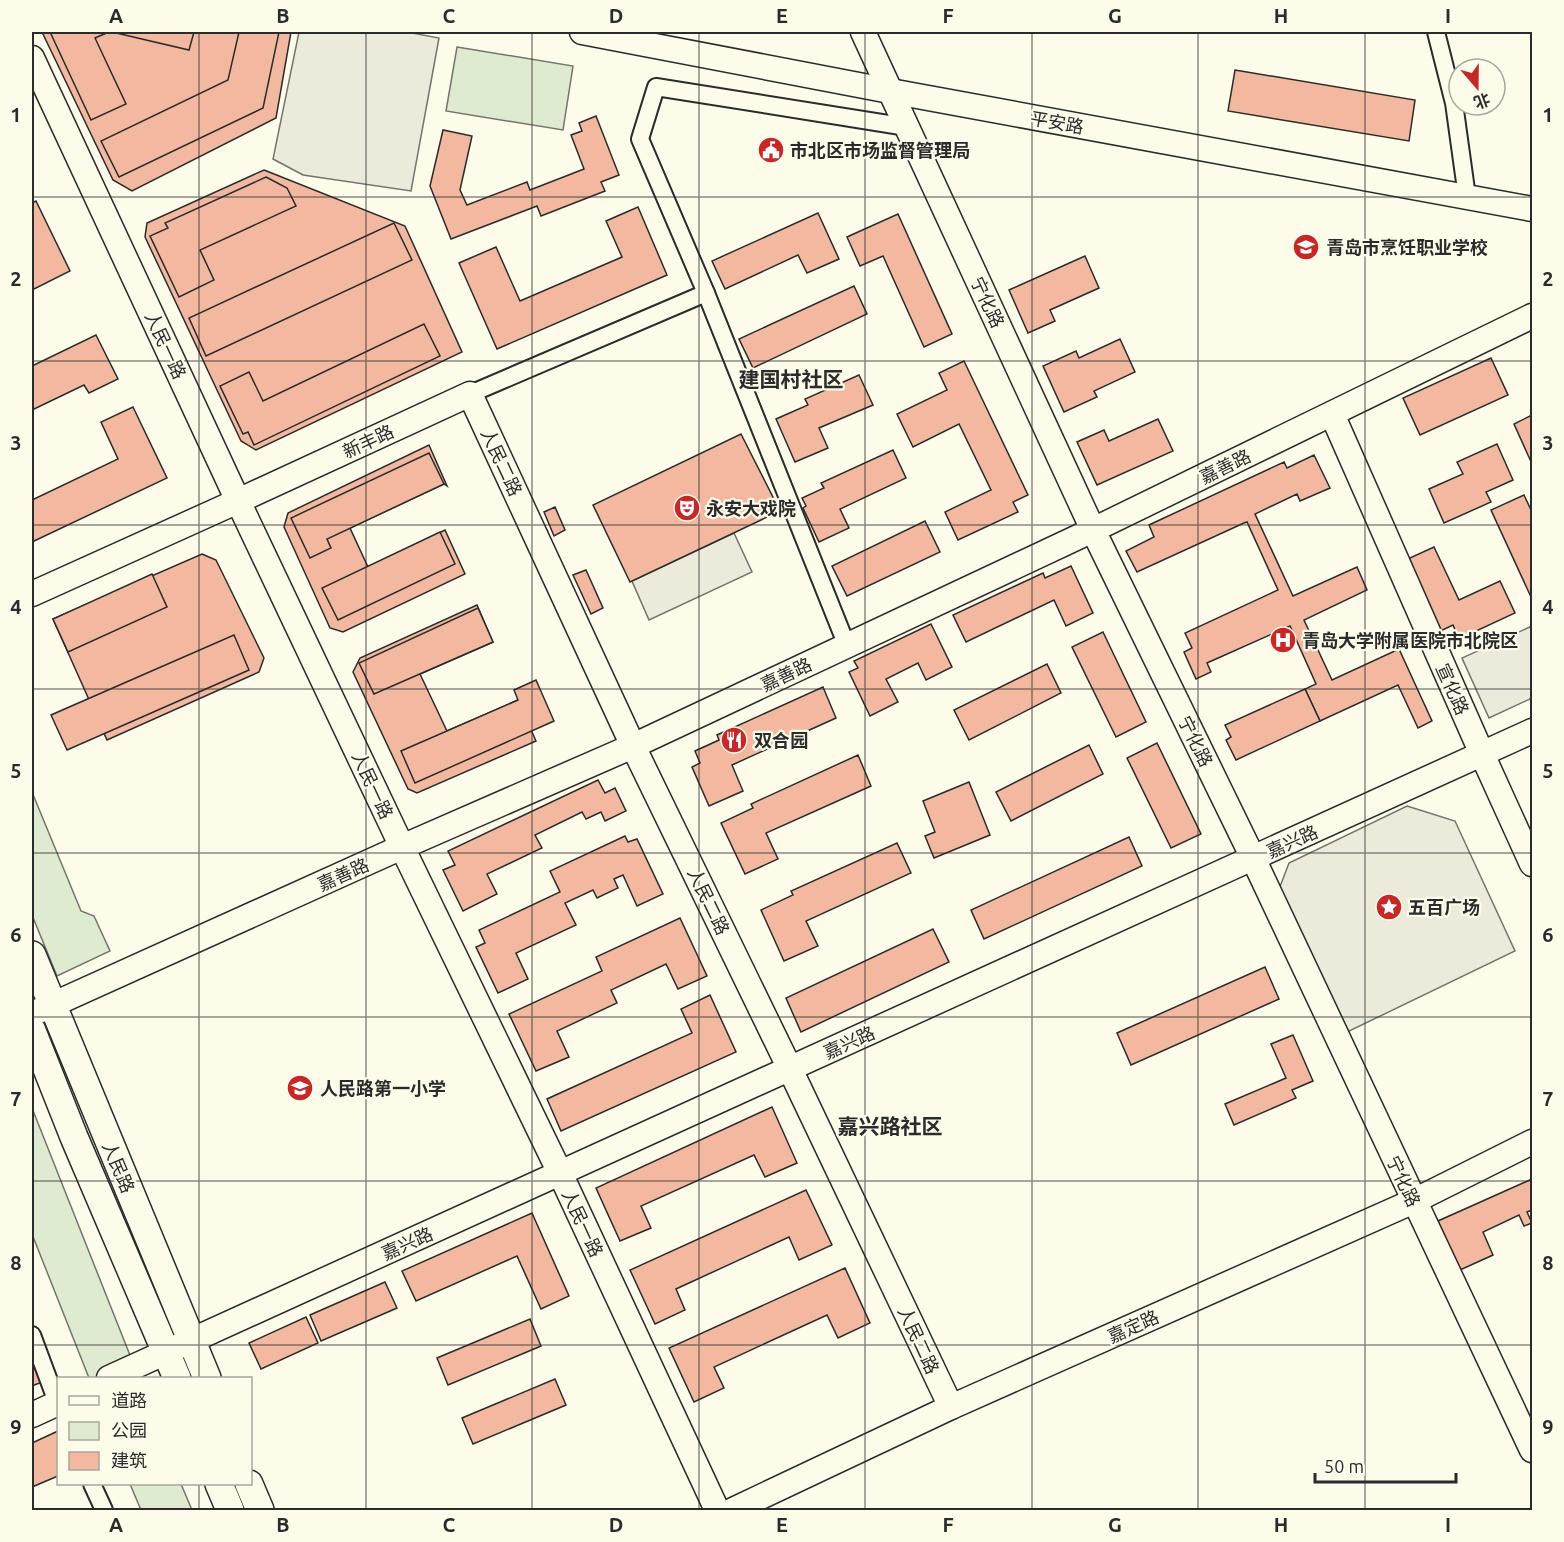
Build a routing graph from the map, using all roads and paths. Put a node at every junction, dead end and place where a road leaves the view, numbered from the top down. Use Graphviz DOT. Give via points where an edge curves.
graph roads {
  1 [pos="582,32"];
  2 [pos="863,32"];
  3 [pos="1436,32"];
  4 [pos="32,58"];
  5 [pos="890,91"];
  6 [pos="907,127"];
  7 [pos="1467,197"];
  8 [pos="1533,209"];
  9 [pos="706,293"];
  10 [pos="1533,316"];
  11 [pos="470,394"];
  12 [pos="1332,414"];
  13 [pos="238,501"];
  14 [pos="1093,530"];
  15 [pos="32,594"];
  16 [pos="847,646"];
  17 [pos="1533,731"];
  18 [pos="633,746"];
  19 [pos="1482,754"];
  20 [pos="402,847"];
  21 [pos="1253,858"];
  22 [pos="1533,864"];
  23 [pos="32,955"];
  24 [pos="42,1010"];
  25 [pos="32,1031"];
  26 [pos="790,1069"];
  27 [pos="1533,1142"];
  28 [pos="560,1173"];
  29 [pos="1414,1201"];
  30 [pos="32,1335"];
  31 [pos="192,1340"];
  32 [pos="166,1352"];
  33 [pos="111,1377"];
  34 [pos="177,1377"];
  35 [pos="207,1377"];
  36 [pos="57,1401"];
  37 [pos="57,1404"];
  38 [pos="951,1407"];
  39 [pos="32,1415"];
  40 [pos="1533,1450"];
  41 [pos="92,1485"];
  42 [pos="219,1485"];
  43 [pos="249,1485"];
  44 [pos="104,1510"];
  45 [pos="230,1510"];
  46 [pos="260,1510"];
  47 [pos="717,1510"];
  48 [pos="733,1510"];
  1 -- 5 [label="street, 平安路"];
  2 -- 5 [label="street, 宁化路"];
  3 -- 7 [label="street" via="1455,103"];
  4 -- 13 [label="street, 人民一路"];
  5 -- 6 [label="street, 宁化路"];
  5 -- 7 [label="street, 平安路"];
  6 -- 9 [label="street" via="656,87 640,139"];
  6 -- 14 [label="street, 宁化路"];
  7 -- 8 [label="street, 平安路"];
  9 -- 11 [label="street, 新丰路"];
  9 -- 16 [label="street"];
  10 -- 12 [label="street, 嘉善路"];
  11 -- 13 [label="street, 新丰路"];
  11 -- 18 [label="street, 人民二路"];
  12 -- 14 [label="street, 嘉善路"];
  12 -- 19 [label="street, 宣化路"];
  13 -- 15 [label="street, 新丰路"];
  13 -- 20 [label="street, 人民一路"];
  14 -- 16 [label="street, 嘉善路"];
  14 -- 21 [label="street, 宁化路"];
  16 -- 18 [label="street, 嘉善路"];
  17 -- 19 [label="street, 嘉兴路"];
  18 -- 20 [label="street, 嘉善路"];
  18 -- 26 [label="street, 人民二路"];
  19 -- 21 [label="street, 嘉兴路"];
  19 -- 22 [label="street, 宣化路"];
  20 -- 24 [label="street, 嘉善路"];
  20 -- 28 [label="street, 人民一路"];
  21 -- 26 [label="street, 嘉兴路"];
  21 -- 29 [label="street, 宁化路"];
  23 -- 24 [label="main road, 人民路"];
  24 -- 31 [label="main road, 人民路"];
  25 -- 32 [label="main road, 人民路"];
  26 -- 28 [label="street, 嘉兴路"];
  26 -- 38 [label="street, 人民二路"];
  27 -- 29 [label="street, 嘉定路"];
  28 -- 31 [label="street, 嘉兴路"];
  28 -- 47 [label="street, 人民一路"];
  29 -- 38 [label="street, 嘉定路"];
  29 -- 40 [label="street, 宁化路"];
  30 -- 36 [label="street"];
  31 -- 32 [label="street, 嘉兴路"];
  31 -- 35 [label="main road, 人民路"];
  32 -- 33 [label="street, 嘉兴路"];
  32 -- 34 [label="main road, 人民路"];
  37 -- 39 [label="street"];
  38 -- 48 [label="street, 嘉定路"];
  41 -- 44 [label="street"];
  42 -- 45 [label="main road"];
  43 -- 46 [label="main road"];
}
